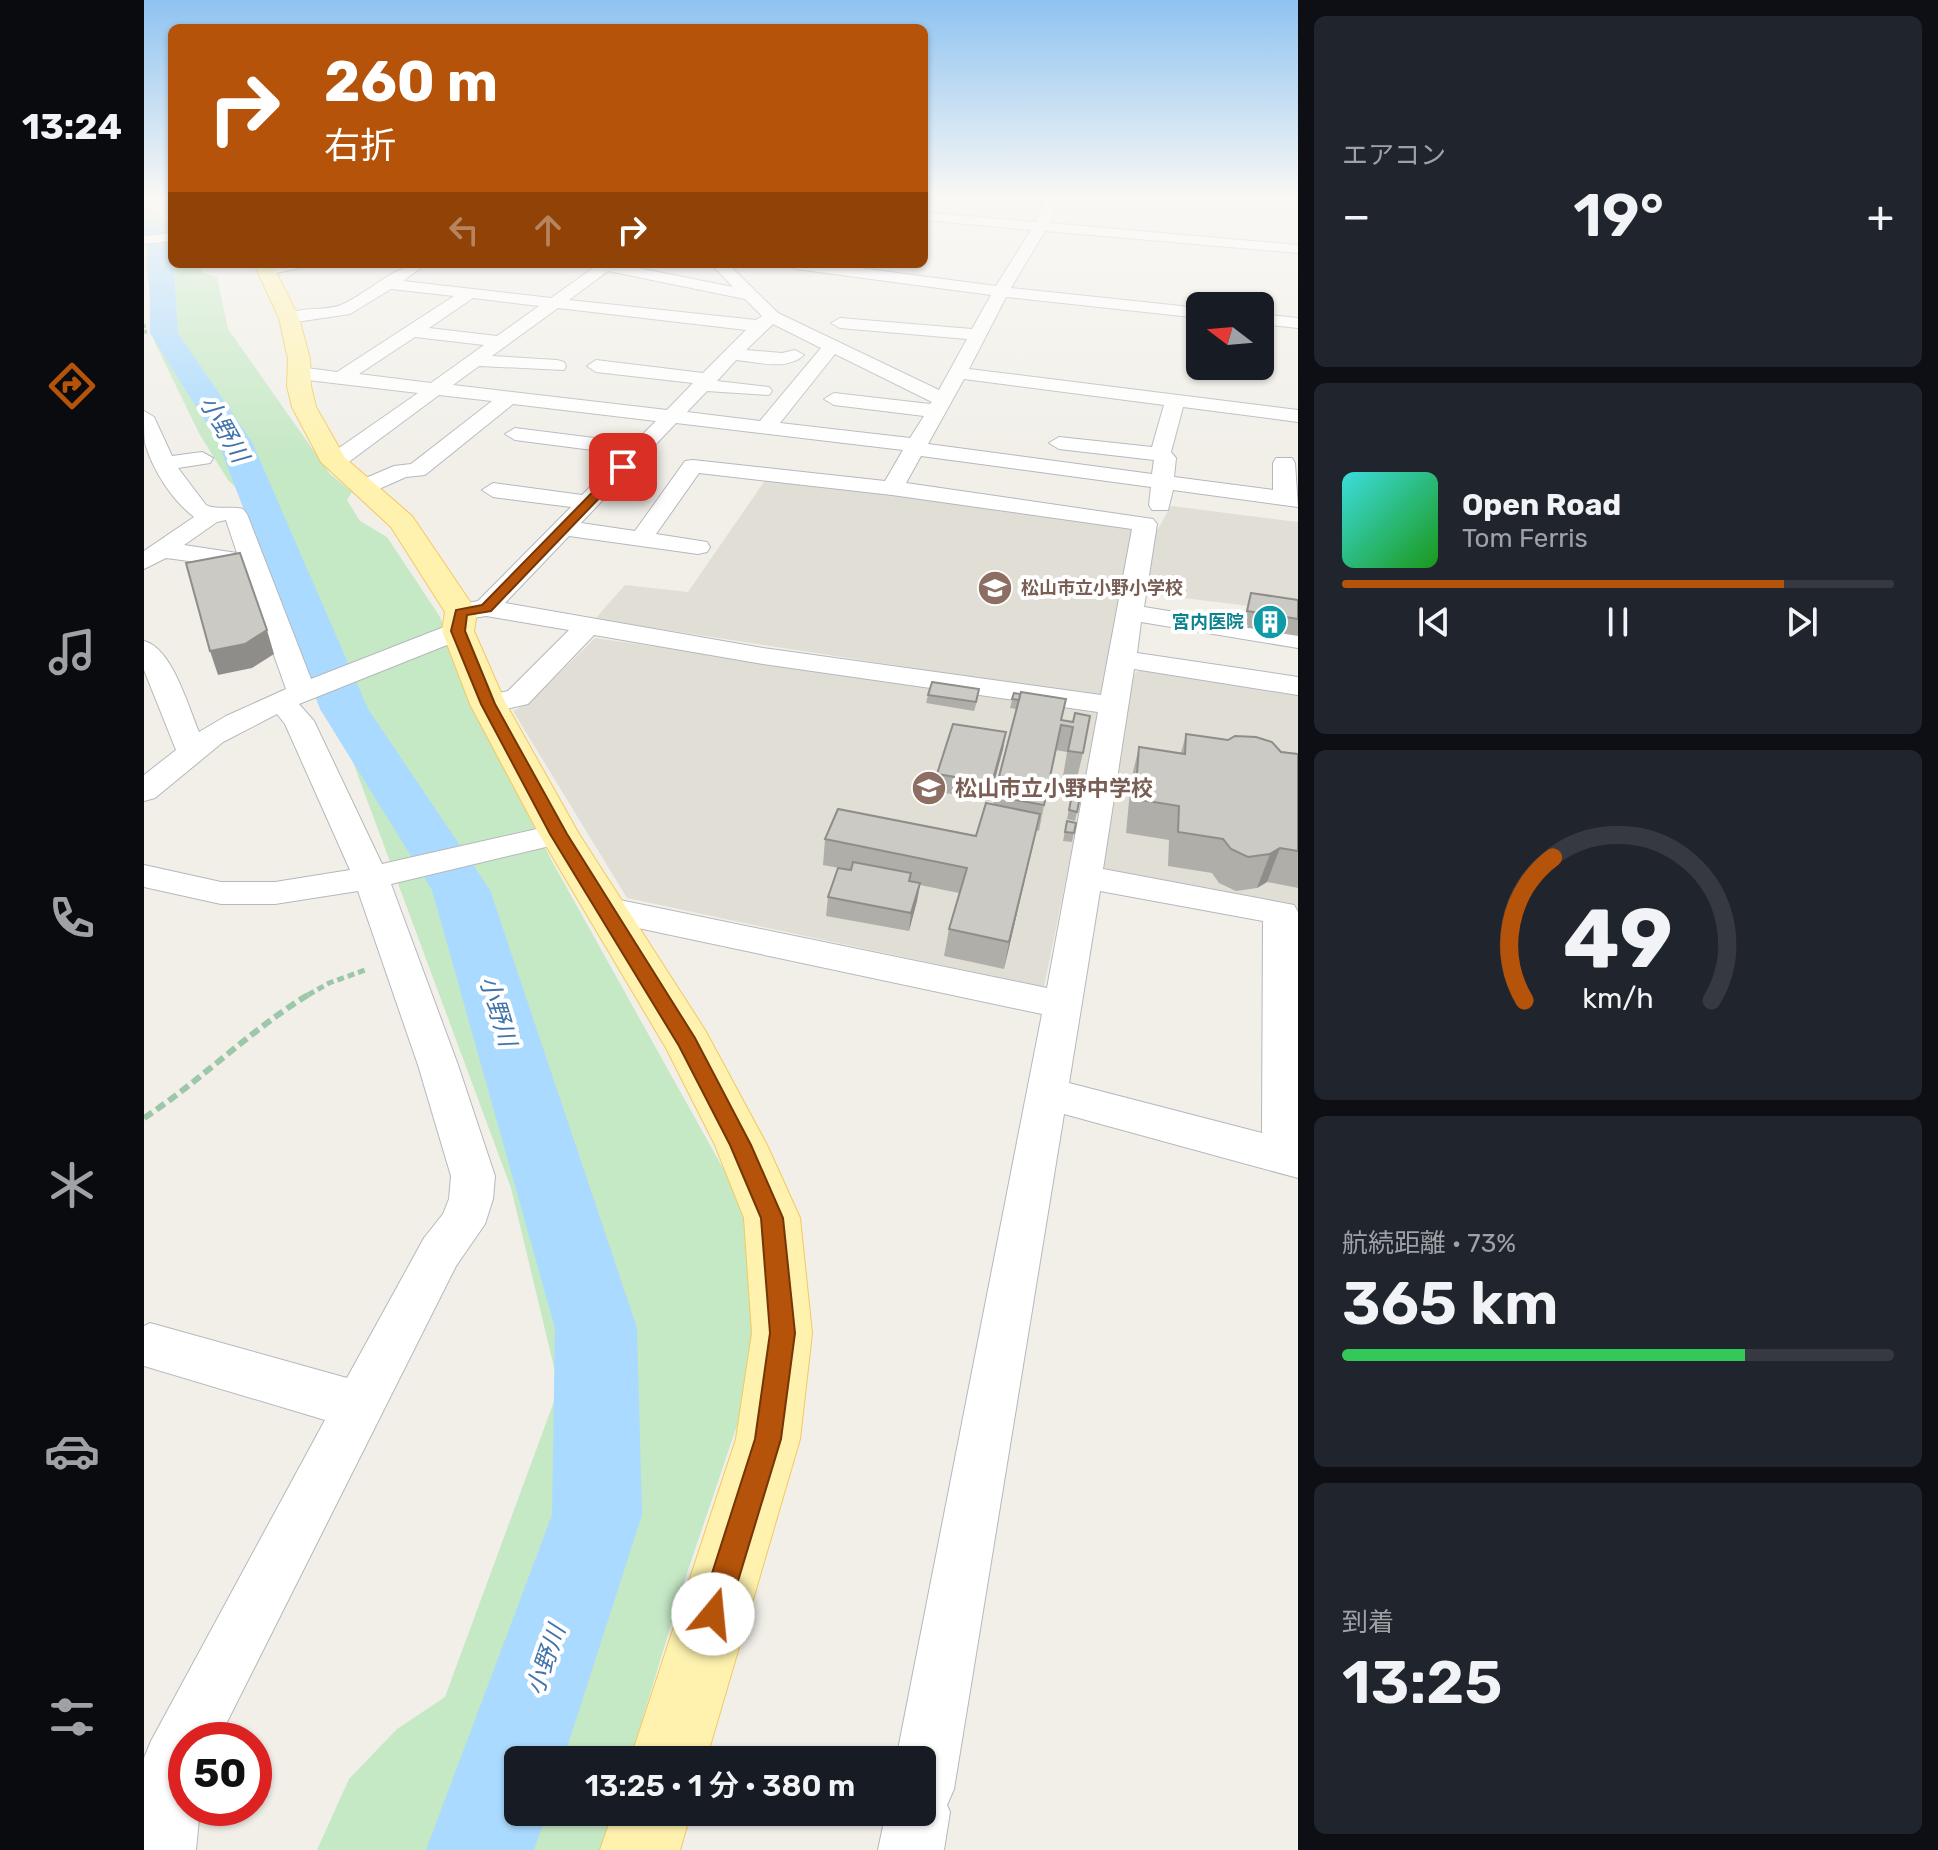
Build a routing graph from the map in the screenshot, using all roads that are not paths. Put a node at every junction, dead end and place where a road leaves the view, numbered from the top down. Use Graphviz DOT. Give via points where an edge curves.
graph roads {
  1 [pos="281,284"];
  2 [pos="388,284"];
  3 [pos="391,284"];
  4 [pos="579,284"];
  5 [pos="697,284"];
  6 [pos="741,284"];
  7 [pos="861,284"];
  8 [pos="942,284"];
  9 [pos="1006,284"];
  10 [pos="854,289"];
  11 [pos="1002,292"];
  12 [pos="469,294"];
  13 [pos="753,296"];
  14 [pos="671,298"];
  15 [pos="556,303"];
  16 [pos="1186,312"];
  17 [pos="653,314"];
  18 [pos="816,315"];
  19 [pos="289,318"];
  20 [pos="1274,320"];
  21 [pos="765,322"];
  22 [pos="840,323"];
  23 [pos="1298,323"];
  24 [pos="795,328"];
  25 [pos="411,331"];
  26 [pos="976,335"];
  27 [pos="500,342"];
  28 [pos="832,346"];
  29 [pos="697,355"];
  30 [pos="795,355"];
  31 [pos="473,360"];
  32 [pos="557,366"];
  33 [pos="596,366"];
  34 [pos="718,369"];
  35 [pos="958,373"];
  36 [pos="321,375"];
  37 [pos="763,382"];
  38 [pos="432,389"];
  39 [pos="508,398"];
  40 [pos="834,399"];
  41 [pos="1176,399"];
  42 [pos="938,405"];
  43 [pos="673,416"];
  44 [pos="1293,416"];
  45 [pos="144,417"];
  46 [pos="765,428"];
  47 [pos="515,434"];
  48 [pos="1059,443"];
  49 [pos="916,447"];
  50 [pos="641,450"];
  51 [pos="1160,454"];
  52 [pos="202,458"];
  53 [pos="1000,461"];
  54 [pos="164,464"];
  55 [pos="348,475"];
  56 [pos="1164,482"];
  57 [pos="892,488"];
  58 [pos="493,490"];
  59 [pos="1291,499"];
  60 [pos="589,503"];
  61 [pos="985,503"];
  62 [pos="209,517"];
  63 [pos="1145,524"];
  64 [pos="564,528"];
  65 [pos="641,539"];
  66 [pos="698,547"];
  67 [pos="153,556"];
  68 [pos="253,562"];
  69 [pos="1132,613"];
  70 [pos="464,621"];
  71 [pos="588,626"];
  72 [pos="1298,640"];
  73 [pos="144,649"];
  74 [pos="1122,659"];
  75 [pos="1298,686"];
  76 [pos="298,694"];
  77 [pos="488,704"];
  78 [pos="1115,706"];
  79 [pos="192,752"];
  80 [pos="144,791"];
  81 [pos="548,838"];
  82 [pos="144,876"];
  83 [pos="378,876"];
  84 [pos="1085,877"];
  85 [pos="605,909"];
  86 [pos="1290,929"];
  87 [pos="1063,1005"];
  88 [pos="1046,1093"];
  89 [pos="1291,1158"];
  90 [pos="154,1340"];
  91 [pos="359,1406"];
  92 [pos="672,1746"];
  93 [pos="930,1746"];
  94 [pos="158,1762"];
  95 [pos="648,1826"];
  96 [pos="915,1826"];
  97 [pos="163,1850"];
  98 [pos="640,1850"];
  99 [pos="911,1850"];
  1 -- 19 [label="main road"];
  2 -- 19 [label="street" via="344,310"];
  3 -- 12 [label="street"];
  4 -- 15 [label="street"];
  5 -- 13 [label="street"];
  6 -- 13 [label="street"];
  7 -- 10 [label="street"];
  8 -- 11 [label="street"];
  9 -- 11 [label="street"];
  11 -- 16 [label="street"];
  11 -- 26 [label="street"];
  12 -- 15 [label="street"];
  12 -- 25 [label="street"];
  13 -- 21 [label="street"];
  14 -- 17 [label="street"];
  15 -- 17 [label="street"];
  15 -- 27 [label="street"];
  17 -- 21 [label="street"];
  18 -- 24 [label="street"];
  19 -- 36 [label="main road" via="299,359"];
  20 -- 23 [label="street"];
  21 -- 24 [label="street"];
  21 -- 34 [label="street"];
  22 -- 26 [label="street"];
  24 -- 28 [label="street"];
  25 -- 27 [label="street"];
  25 -- 36 [label="street"];
  26 -- 35 [label="street"];
  27 -- 31 [label="street"];
  28 -- 42 [label="street"];
  28 -- 46 [label="street"];
  29 -- 34 [label="street"];
  30 -- 34 [label="street"];
  31 -- 32 [label="street"];
  31 -- 38 [label="street"];
  33 -- 34 [label="street"];
  34 -- 37 [label="street"];
  34 -- 43 [label="street"];
  35 -- 41 [label="street"];
  35 -- 42 [label="street"];
  36 -- 38 [label="street"];
  36 -- 55 [label="main road" via="304,407"];
  38 -- 39 [label="street"];
  38 -- 55 [label="street"];
  39 -- 43 [label="street"];
  39 -- 55 [label="street" via="417,470"];
  40 -- 42 [label="street"];
  41 -- 44 [label="street"];
  41 -- 51 [label="street"];
  42 -- 49 [label="street"];
  43 -- 46 [label="street"];
  43 -- 50 [label="street"];
  44 -- 59 [label="street" via="1284,452"];
  45 -- 54 [label="street"];
  46 -- 49 [label="street"];
  47 -- 50 [label="street"];
  48 -- 51 [label="street"];
  49 -- 53 [label="street"];
  49 -- 57 [label="street"];
  50 -- 60 [label="street"];
  51 -- 56 [label="street" via="1165,458"];
  52 -- 54 [label="street"];
  53 -- 56 [label="street"];
  53 -- 61 [label="street"];
  54 -- 62 [label="street" via="199,512"];
  55 -- 70 [label="main road" via="402,522"];
  56 -- 59 [label="street"];
  56 -- 63 [label="street" via="1158,522"];
  57 -- 61 [label="street"];
  57 -- 65 [label="street" via="693,466"];
  58 -- 60 [label="street"];
  60 -- 64 [label="street"];
  61 -- 63 [label="street"];
  62 -- 67 [label="street"];
  62 -- 68 [label="street" via="235,514"];
  63 -- 69 [label="street"];
  64 -- 65 [label="street"];
  64 -- 70 [label="street"];
  65 -- 66 [label="street"];
  67 -- 68 [label="street"];
  68 -- 76 [label="street"];
  69 -- 72 [label="street"];
  69 -- 74 [label="street"];
  70 -- 71 [label="street"];
  70 -- 76 [label="street"];
  70 -- 77 [label="main road"];
  71 -- 77 [label="street" via="518,698"];
  71 -- 78 [label="street"];
  73 -- 79 [label="street" via="152,656"];
  74 -- 75 [label="street"];
  74 -- 78 [label="street"];
  76 -- 79 [label="street" via="212,736"];
  76 -- 83 [label="street" via="299,721"];
  77 -- 81 [label="main road"];
  78 -- 84 [label="street"];
  79 -- 80 [label="street"];
  81 -- 83 [label="street"];
  81 -- 85 [label="main road"];
  82 -- 83 [label="street" via="221,893 275,893"];
  83 -- 91 [label="street" via="399,957 473,1176 462,1224 440,1252"];
  84 -- 86 [label="street" via="1281,913"];
  84 -- 87 [label="street"];
  85 -- 87 [label="street"];
  85 -- 92 [label="main road" via="688,1043 772,1218 782,1333 768,1439"];
  86 -- 89 [label="street"];
  87 -- 88 [label="street"];
  88 -- 89 [label="street"];
  88 -- 93 [label="street"];
  90 -- 91 [label="street"];
  91 -- 94 [label="street"];
  94 -- 97 [label="street"];
  95 -- 98 [label="main road"];
  96 -- 99 [label="street"];
}
